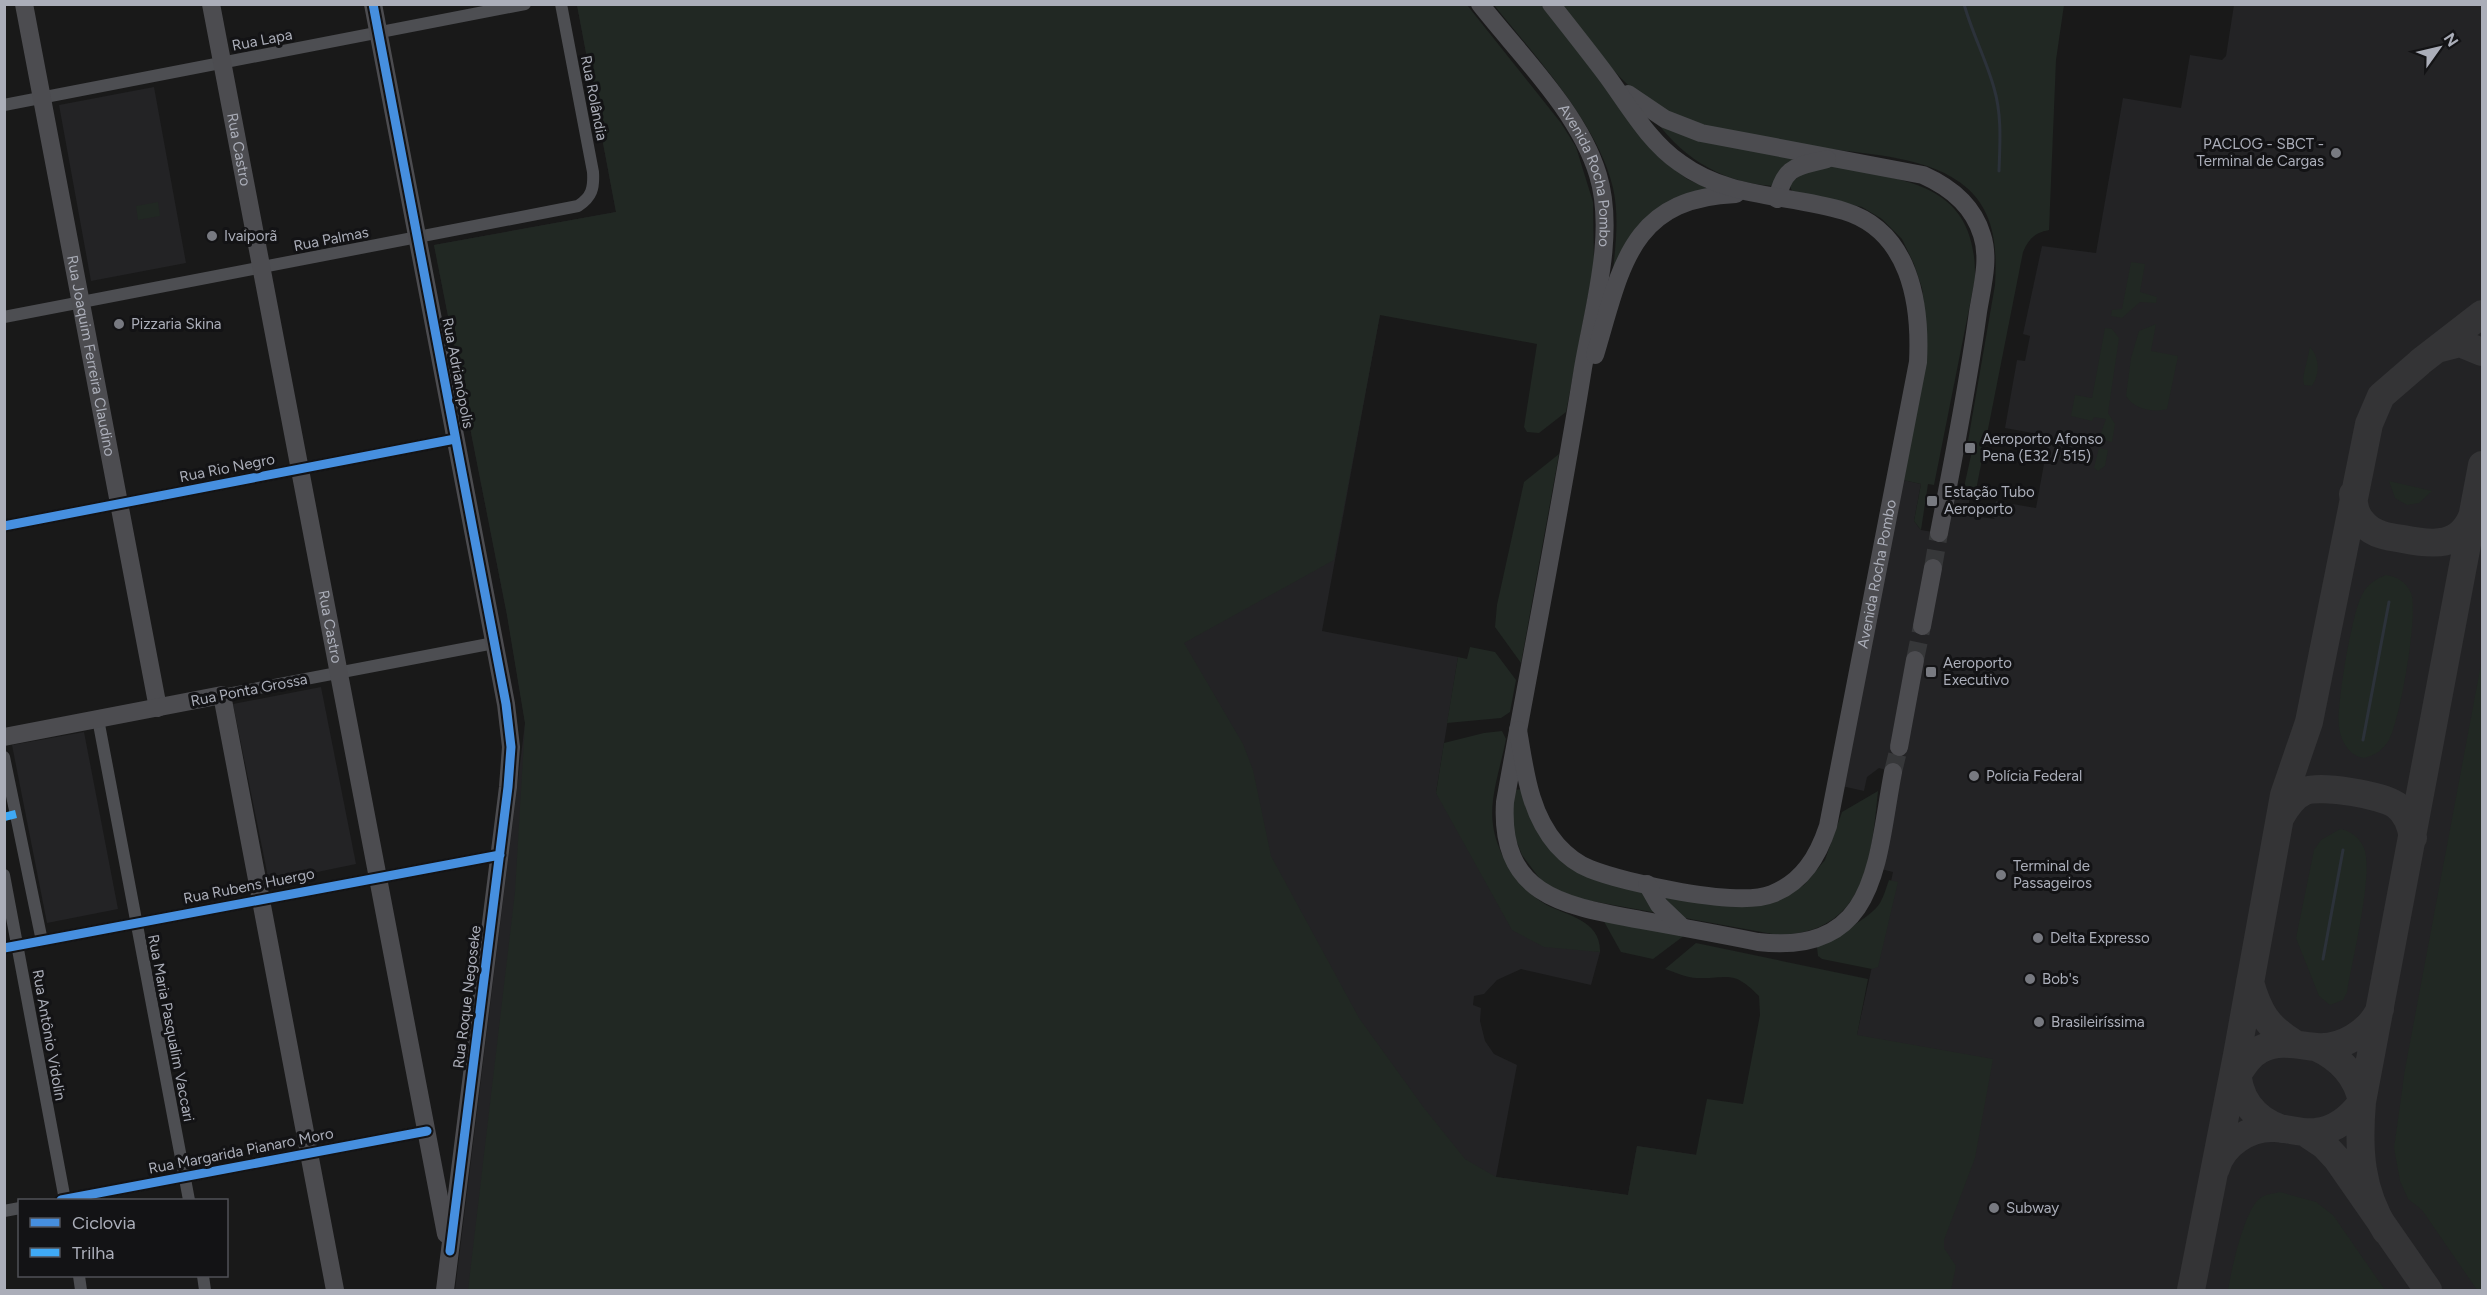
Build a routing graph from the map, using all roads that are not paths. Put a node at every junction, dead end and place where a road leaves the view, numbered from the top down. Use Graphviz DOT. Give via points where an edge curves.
graph roads {
  1 [pos="24,4"];
  2 [pos="211,4"];
  3 [pos="373,4"];
  4 [pos="525,4"];
  5 [pos="561,4"];
  6 [pos="1480,4"];
  7 [pos="1551,4"];
  8 [pos="378,33"];
  9 [pos="222,63"];
  10 [pos="1599,65"];
  11 [pos="42,98"];
  12 [pos="4,105"];
  13 [pos="1834,157"];
  14 [pos="1749,194"];
  15 [pos="590,197"];
  16 [pos="1777,199"];
  17 [pos="417,238"];
  18 [pos="261,268"];
  19 [pos="81,302"];
  20 [pos="4,317"];
  21 [pos="1574,428"];
  22 [pos="455,439"];
  23 [pos="300,469"];
  24 [pos="119,504"];
  25 [pos="4,526"];
  26 [pos="1939,533"];
  27 [pos="1933,568"];
  28 [pos="1922,626"];
  29 [pos="494,643"];
  30 [pos="1915,660"];
  31 [pos="339,673"];
  32 [pos="222,695"];
  33 [pos="158,708"];
  34 [pos="98,719"];
  35 [pos="1518,730"];
  36 [pos="4,737"];
  37 [pos="511,747"];
  38 [pos="1899,747"];
  39 [pos="4,757"];
  40 [pos="1893,772"];
  41 [pos="10,815"];
  42 [pos="500,855"];
  43 [pos="4,875"];
  44 [pos="378,877"];
  45 [pos="1647,884"];
  46 [pos="261,899"];
  47 [pos="136,923"];
  48 [pos="1682,927"];
  49 [pos="42,940"];
  50 [pos="18,945"];
  51 [pos="4,948"];
  52 [pos="427,1131"];
  53 [pos="309,1154"];
  54 [pos="459,1173"];
  55 [pos="184,1177"];
  56 [pos="436,1181"];
  57 [pos="63,1199"];
  58 [pos="68,1199"];
  59 [pos="189,1199"];
  60 [pos="450,1251"];
  61 [pos="336,1290"];
  62 [pos="445,1290"];
  1 -- 11 [label="main road, Rua Joaquim Ferreira Claudino"];
  2 -- 9 [label="main road, Rua Castro"];
  3 -- 8 [label="main road, Rua Adrianópolis"];
  4 -- 8 [label="street, Rua Lapa"];
  5 -- 15 [label="street, Rua Rolândia" via="593,172"];
  6 -- 21 [label="main road, Avenida Rocha Pombo" via="1574,124 1592,158 1603,196 1602,254"];
  7 -- 10 [label="main road, Avenida Rocha Pombo"];
  8 -- 9 [label="street, Rua Lapa"];
  8 -- 17 [label="main road, Rua Adrianópolis"];
  9 -- 11 [label="street, Rua Lapa"];
  9 -- 18 [label="main road, Rua Castro"];
  10 -- 13 [label="main road, Avenida Rocha Pombo" via="1647,110 1685,127"];
  10 -- 14 [label="main road, Avenida Rocha Pombo" via="1646,130 1678,163 1715,183"];
  11 -- 12 [label="street, Rua Lapa"];
  11 -- 19 [label="main road, Rua Joaquim Ferreira Claudino"];
  13 -- 16 [label="main road" via="1792,169 1782,179"];
  13 -- 26 [label="main road, Avenida Rocha Pombo" via="1906,170 1938,181 1966,205 1983,236 1984,270 1973,352"];
  14 -- 16 [label="main road, Avenida Rocha Pombo"];
  14 -- 21 [label="main road" via="1711,195 1683,202 1654,221 1631,246 1618,277"];
  15 -- 17 [label="street, Rua Palmas" via="570,209"];
  16 -- 45 [label="main road, Avenida Rocha Pombo" via="1846,211 1884,234 1905,265 1913,288 1918,311 1918,362 1832,806 1815,858 1795,882 1760,898 1731,898"];
  17 -- 18 [label="street, Rua Palmas"];
  17 -- 22 [label="main road, Rua Adrianópolis"];
  18 -- 19 [label="street, Rua Palmas"];
  18 -- 23 [label="main road, Rua Castro"];
  19 -- 20 [label="street, Rua Palmas"];
  19 -- 24 [label="main road, Rua Joaquim Ferreira Claudino"];
  21 -- 35 [label="main road, Avenida Rocha Pombo"];
  22 -- 23 [label="street, Rua Rio Negro"];
  22 -- 29 [label="main road, Rua Adrianópolis"];
  23 -- 24 [label="street, Rua Rio Negro"];
  23 -- 31 [label="main road, Rua Castro"];
  24 -- 25 [label="street, Rua Rio Negro"];
  24 -- 33 [label="main road, Rua Joaquim Ferreira Claudino"];
  27 -- 28 [label="main road"];
  29 -- 31 [label="street, Rua Ponta Grossa"];
  29 -- 37 [label="main road, Rua Adrianópolis"];
  30 -- 38 [label="main road"];
  31 -- 32 [label="street, Rua Ponta Grossa"];
  31 -- 44 [label="main road, Rua Castro"];
  32 -- 33 [label="main road, Rua Ponta Grossa"];
  32 -- 46 [label="main road"];
  33 -- 34 [label="main road, Rua Ponta Grossa"];
  34 -- 36 [label="main road, Rua Ponta Grossa"];
  34 -- 47 [label="street, Rua Maria Pasqualim Vaccari"];
  35 -- 45 [label="main road, Avenida Rocha Pombo" via="1534,804 1556,844 1588,868"];
  35 -- 48 [label="main road, Avenida Rocha Pombo" via="1504,821 1513,857 1522,872 1550,897 1566,904"];
  37 -- 42 [label="main road, Rua Roque Negoseke"];
  39 -- 41 [label="street"];
  40 -- 48 [label="main road, Avenida Rocha Pombo" via="1873,880 1864,900 1838,927 1811,940 1788,944"];
  41 -- 49 [label="street"];
  42 -- 44 [label="street, Rua Rubens Huergo"];
  42 -- 54 [label="main road, Rua Roque Negoseke"];
  43 -- 50 [label="street, Rua Antônio Vidolin"];
  44 -- 46 [label="street, Rua Rubens Huergo"];
  44 -- 52 [label="main road, Rua Castro"];
  45 -- 48 [label="main road" via="1659,905"];
  46 -- 47 [label="street, Rua Rubens Huergo"];
  46 -- 53 [label="main road"];
  47 -- 49 [label="street, Rua Rubens Huergo"];
  47 -- 55 [label="street, Rua Maria Pasqualim Vaccari"];
  49 -- 50 [label="street, Rua Rubens Huergo"];
  50 -- 51 [label="street, Rua Rubens Huergo"];
  50 -- 57 [label="street, Rua Antônio Vidolin"];
  52 -- 53 [label="street, Rua Margarida Pianaro Moro"];
  52 -- 56 [label="main road, Rua Castro"];
  53 -- 55 [label="street, Rua Margarida Pianaro Moro"];
  53 -- 61 [label="main road"];
  54 -- 56 [label="main road"];
  54 -- 60 [label="main road, Rua Roque Negoseke"];
  55 -- 58 [label="street, Rua Margarida Pianaro Moro"];
  55 -- 59 [label="street, Rua Maria Pasqualim Vaccari"];
  56 -- 60 [label="main road, Rua Castro"];
  60 -- 62 [label="main road, Rua Roque Negoseke"];
}
